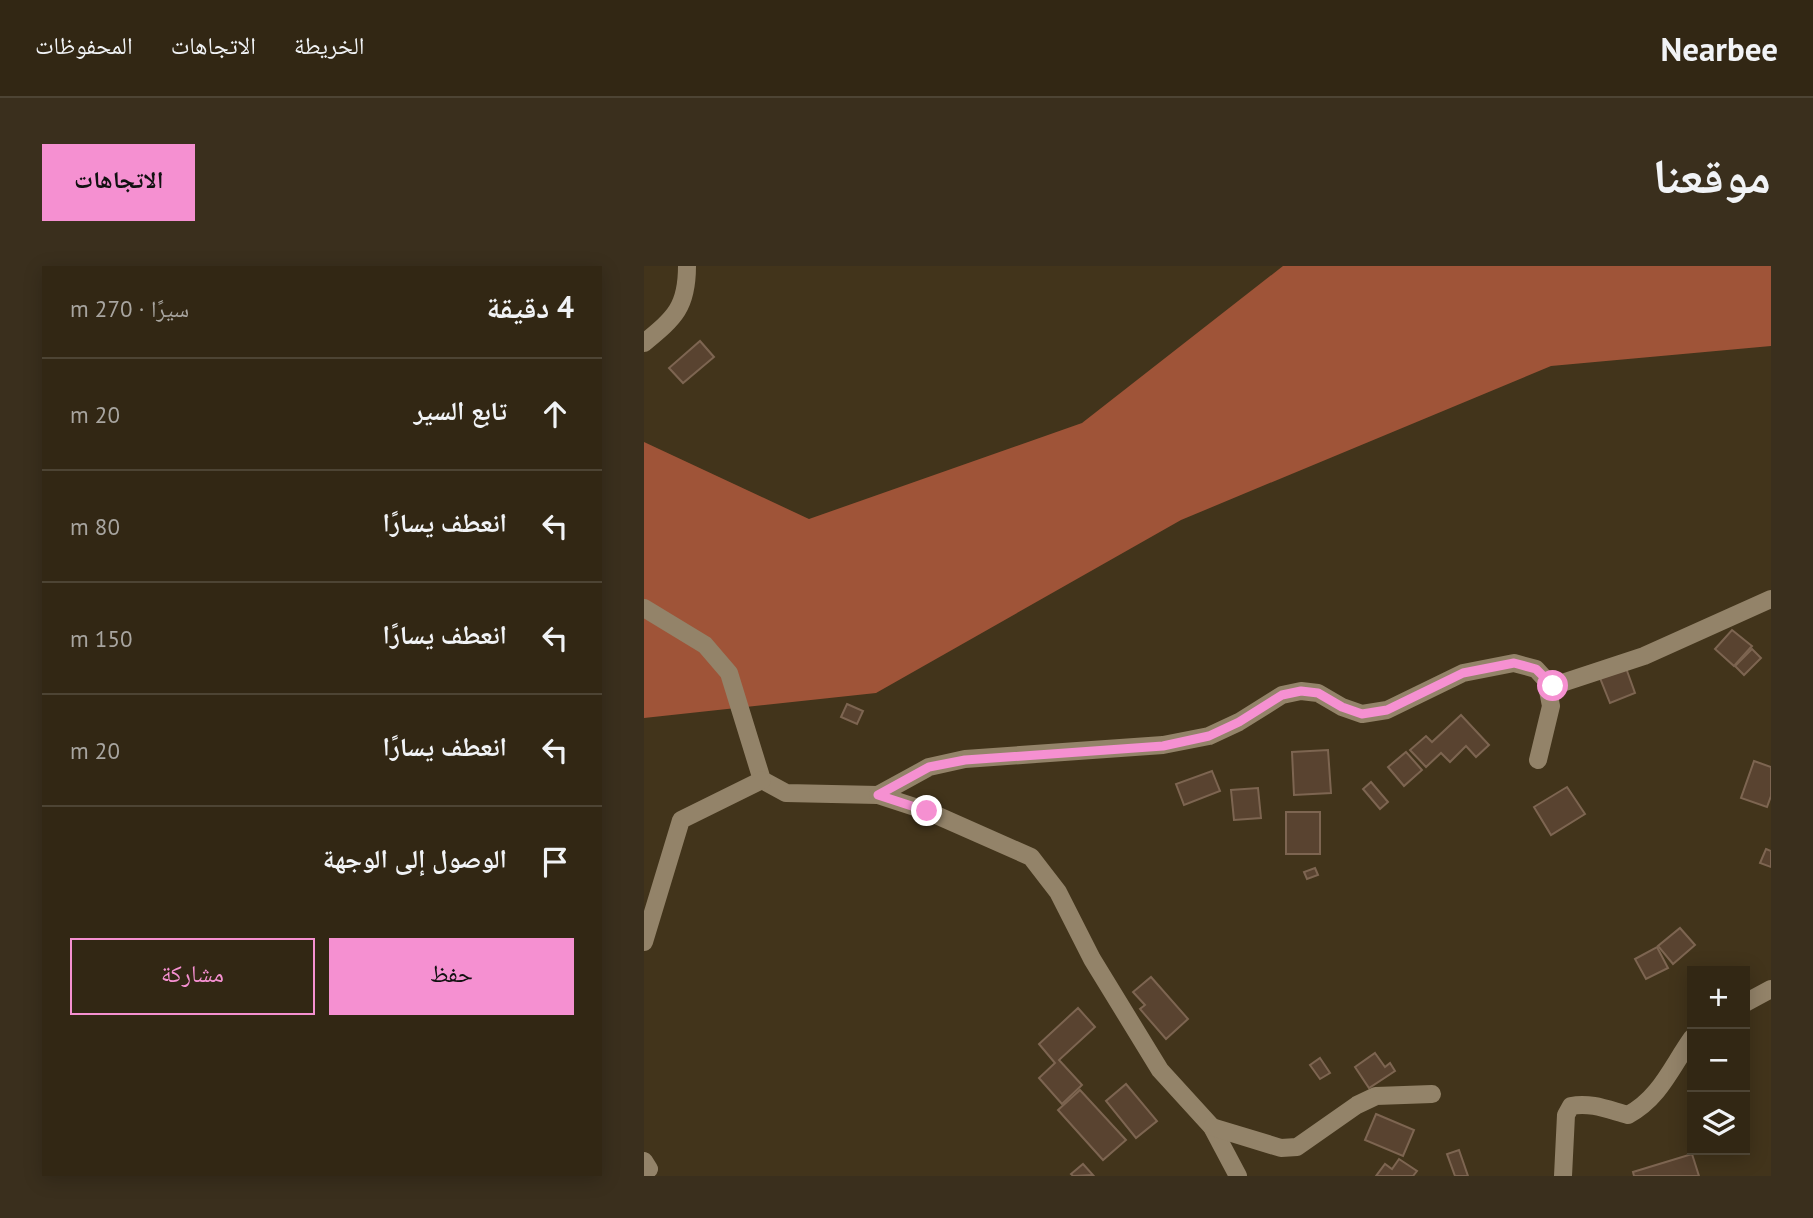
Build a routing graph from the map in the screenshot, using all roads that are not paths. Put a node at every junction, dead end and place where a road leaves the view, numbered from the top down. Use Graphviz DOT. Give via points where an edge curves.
graph roads {
  1 [pos="687,266"];
  2 [pos="644,343"];
  3 [pos="1771,599"];
  4 [pos="644,608"];
  5 [pos="1546,680"];
  6 [pos="1538,760"];
  7 [pos="762,780"];
  8 [pos="878,795"];
  9 [pos="644,942"];
  10 [pos="1771,989"];
  11 [pos="1750,1000"];
  12 [pos="1687,1046"];
  13 [pos="1432,1094"];
  14 [pos="1212,1127"];
  15 [pos="1238,1176"];
  16 [pos="1563,1176"];
  1 -- 2 [label="street" via="687,289 673,319"];
  3 -- 5 [label="street" via="1644,656 1553,686"];
  4 -- 7 [label="street" via="705,645 729,673"];
  5 -- 6 [label="street" via="1550,706"];
  5 -- 8 [label="street" via="1536,669 1514,663 1463,673 1387,710 1362,714 1318,693 1301,691 1282,695 1209,736 1163,746 965,760 929,767"];
  7 -- 8 [label="street" via="786,793"];
  7 -- 9 [label="street" via="681,820"];
  8 -- 14 [label="street" via="927,811 1031,857 1058,892 1092,959 1160,1070"];
  10 -- 11 [label="street"];
  12 -- 16 [label="street" via="1645,1106 1628,1115 1593,1105 1572,1106 1566,1115"];
  13 -- 14 [label="street" via="1376,1096 1297,1147 1281,1148"];
  14 -- 15 [label="street"];
}
